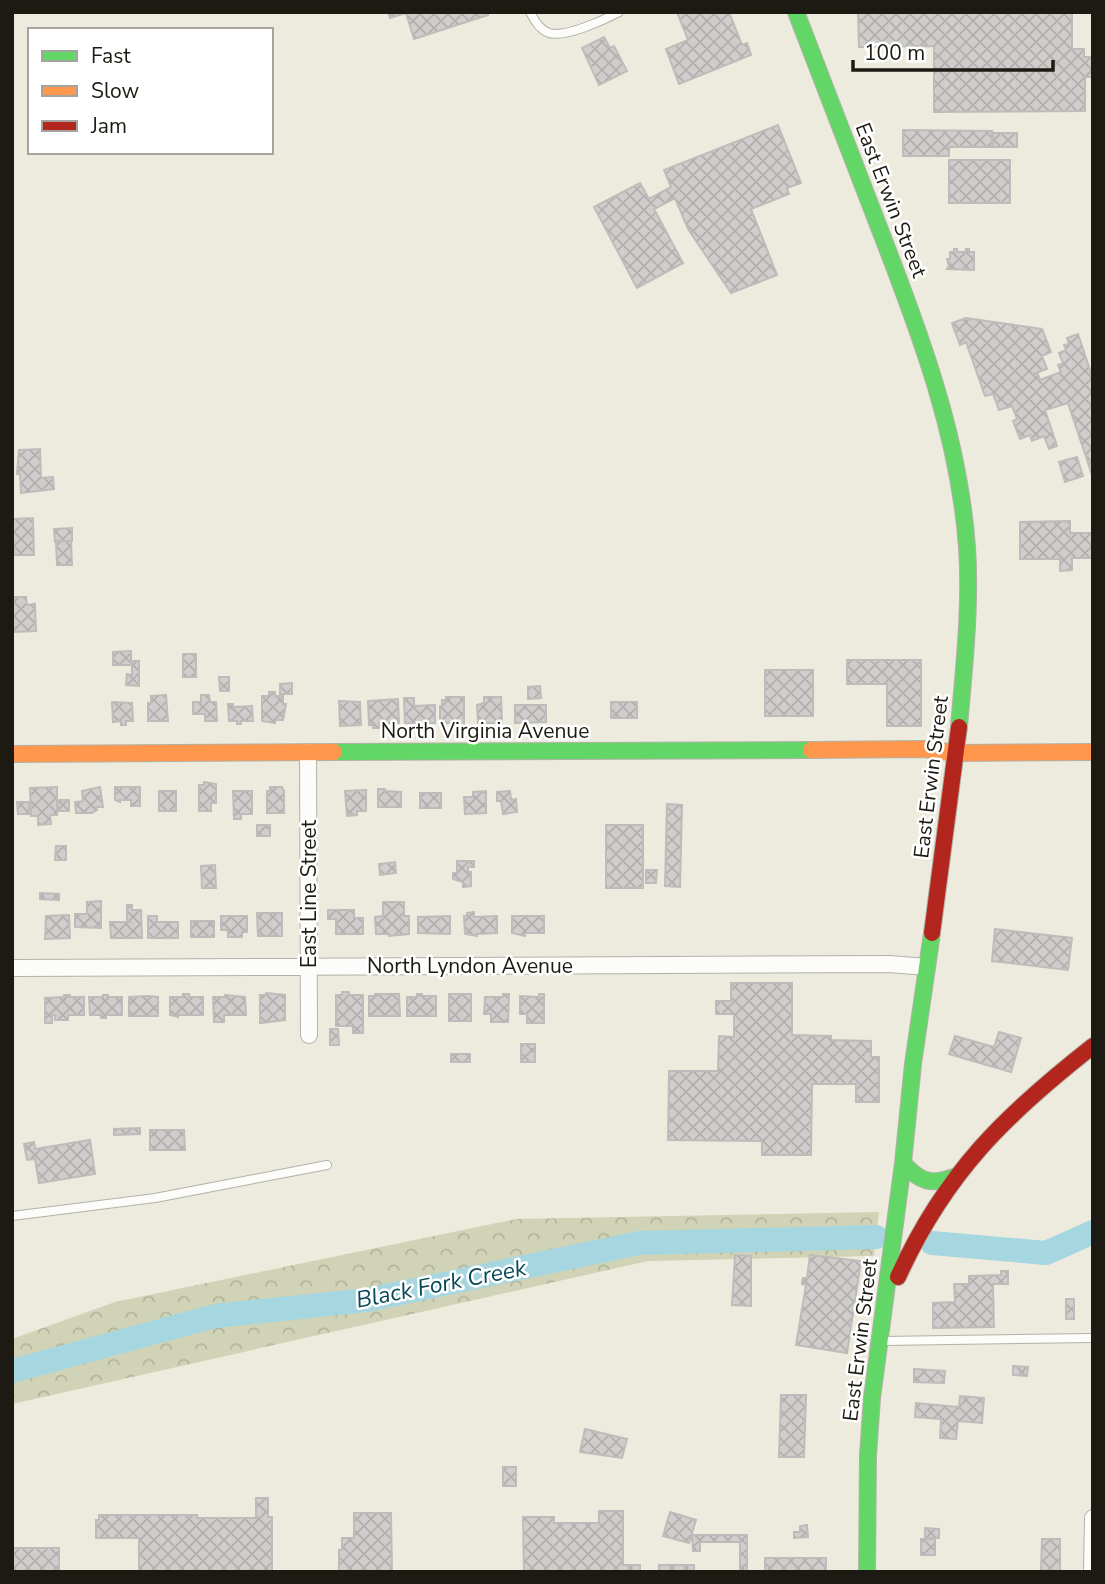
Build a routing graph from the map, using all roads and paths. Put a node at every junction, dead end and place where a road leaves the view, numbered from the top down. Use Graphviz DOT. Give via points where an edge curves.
graph roads {
  1 [pos="530,12"];
  2 [pos="619,12"];
  3 [pos="796,12"];
  4 [pos="308,752"];
  5 [pos="1093,752"];
  6 [pos="957,753"];
  7 [pos="12,754"];
  8 [pos="309,967"];
  9 [pos="927,967"];
  10 [pos="12,968"];
  11 [pos="309,1035"];
  12 [pos="1093,1046"];
  13 [pos="903,1163"];
  14 [pos="327,1165"];
  15 [pos="954,1177"];
  16 [pos="12,1216"];
  17 [pos="885,1309"];
  18 [pos="1093,1338"];
  19 [pos="880,1341"];
  20 [pos="1093,1518"];
  21 [pos="867,1572"];
  22 [pos="1092,1572"];
  1 -- 2 [label="lane" via="537,26 562,34"];
  3 -- 6 [label="main road, East Erwin Street" via="911,310 951,441 969,582"];
  4 -- 6 [label="main road, North Virginia Avenue"];
  4 -- 7 [label="main road, North Virginia Avenue"];
  4 -- 8 [label="street, East Line Street"];
  5 -- 6 [label="main road, North Virginia Avenue"];
  6 -- 9 [label="main road, East Erwin Street"];
  8 -- 9 [label="street, North Lyndon Avenue"];
  8 -- 10 [label="street, North Lyndon Avenue"];
  8 -- 11 [label="street, East Line Street"];
  9 -- 13 [label="main road, East Erwin Street"];
  12 -- 15 [label="main road" via="1027,1097"];
  13 -- 15 [label="main road" via="927,1182"];
  13 -- 17 [label="main road, East Erwin Street"];
  14 -- 16 [label="lane" via="155,1198"];
  15 -- 17 [label="main road" via="911,1245"];
  17 -- 19 [label="main road, East Erwin Street"];
  18 -- 19 [label="lane"];
  19 -- 21 [label="main road, East Erwin Street" via="868,1455"];
  20 -- 22 [label="street"];
}
